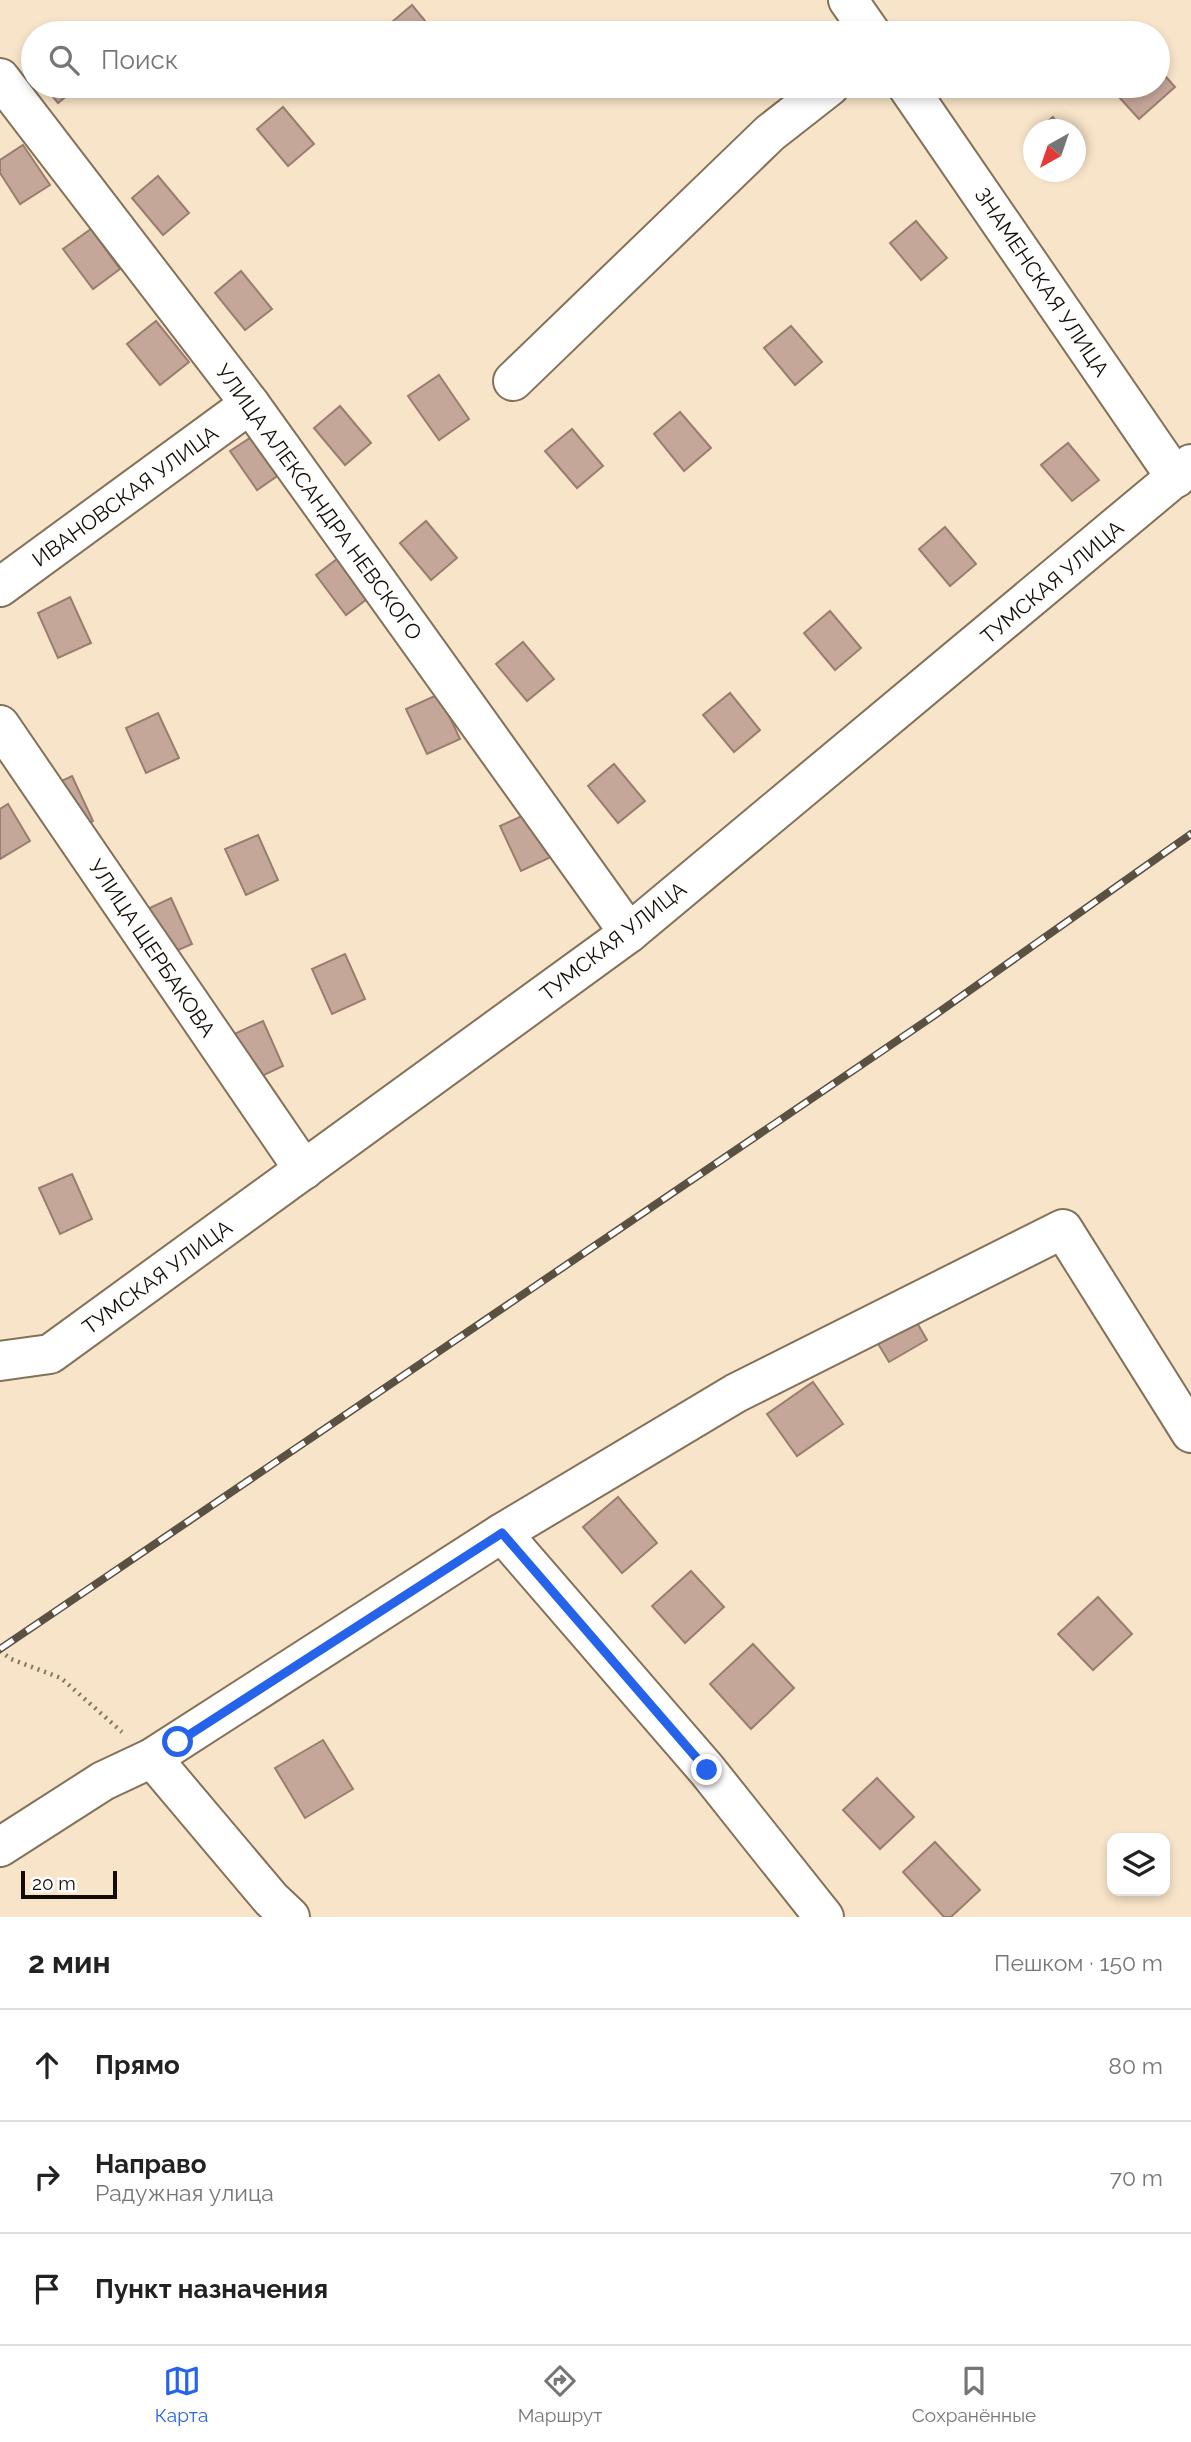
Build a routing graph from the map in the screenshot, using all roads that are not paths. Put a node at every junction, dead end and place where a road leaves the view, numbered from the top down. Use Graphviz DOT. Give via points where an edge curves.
graph roads {
  1 [pos="848,0"];
  2 [pos="863,21"];
  3 [pos="0,78"];
  4 [pos="815,98"];
  5 [pos="916,98"];
  6 [pos="513,381"];
  7 [pos="250,404"];
  8 [pos="1184,471"];
  9 [pos="0,587"];
  10 [pos="0,725"];
  11 [pos="629,933"];
  12 [pos="304,1170"];
  13 [pos="0,1361"];
  14 [pos="1191,1433"];
  15 [pos="502,1533"];
  16 [pos="152,1758"];
  17 [pos="0,1847"];
  18 [pos="290,1917"];
  19 [pos="824,1917"];
  1 -- 2 [label="street"];
  3 -- 7 [label="street, УЛИЦА АЛЕКСАНДРА НЕВСКОГО"];
  4 -- 6 [label="street" via="770,133"];
  5 -- 8 [label="street, ЗНАМЕНСКАЯ УЛИЦА"];
  7 -- 9 [label="street, ИВАНОВСКАЯ УЛИЦА"];
  7 -- 11 [label="street, УЛИЦА АЛЕКСАНДРА НЕВСКОГО"];
  8 -- 11 [label="street, ТУМСКАЯ УЛИЦА"];
  10 -- 12 [label="street, УЛИЦА ЩЕРБАКОВА"];
  11 -- 12 [label="street, ТУМСКАЯ УЛИЦА"];
  12 -- 13 [label="street, ТУМСКАЯ УЛИЦА" via="50,1354"];
  14 -- 15 [label="street" via="1063,1229 736,1393"];
  15 -- 16 [label="street"];
  15 -- 19 [label="street" via="707,1770"];
  16 -- 17 [label="street" via="103,1781"];
  16 -- 18 [label="street"];
}
